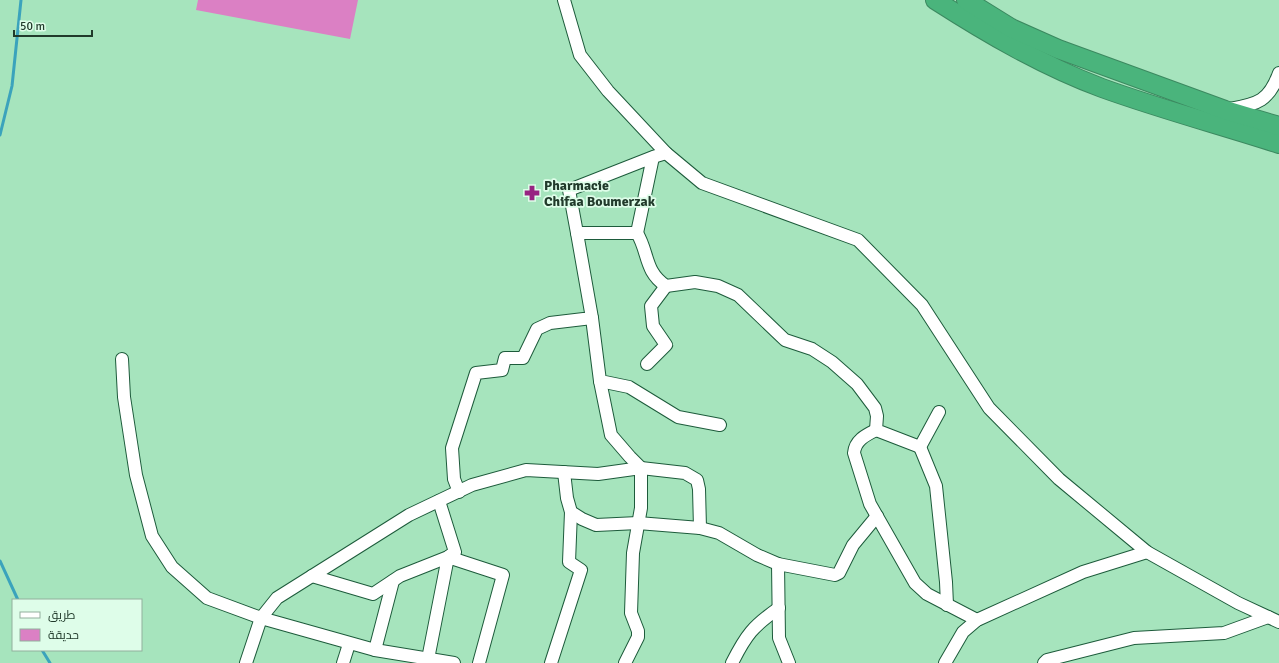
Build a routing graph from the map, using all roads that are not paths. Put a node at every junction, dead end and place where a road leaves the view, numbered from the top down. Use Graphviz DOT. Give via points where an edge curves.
graph roads {
  1 [pos="564,0"];
  2 [pos="935,0"];
  3 [pos="966,0"];
  4 [pos="1278,79"];
  5 [pos="1225,110"];
  6 [pos="1279,126"];
  7 [pos="1279,144"];
  8 [pos="666,152"];
  9 [pos="653,157"];
  10 [pos="578,232"];
  11 [pos="637,234"];
  12 [pos="666,286"];
  13 [pos="592,318"];
  14 [pos="122,359"];
  15 [pos="647,364"];
  16 [pos="600,381"];
  17 [pos="939,412"];
  18 [pos="720,425"];
  19 [pos="876,430"];
  20 [pos="920,447"];
  21 [pos="642,468"];
  22 [pos="564,472"];
  23 [pos="459,492"];
  24 [pos="439,501"];
  25 [pos="572,512"];
  26 [pos="877,516"];
  27 [pos="638,523"];
  28 [pos="700,528"];
  29 [pos="1147,552"];
  30 [pos="448,557"];
  31 [pos="778,564"];
  32 [pos="312,576"];
  33 [pos="392,581"];
  34 [pos="947,605"];
  35 [pos="779,608"];
  36 [pos="261,618"];
  37 [pos="1274,619"];
  38 [pos="977,620"];
  39 [pos="349,644"];
  40 [pos="375,650"];
  41 [pos="400,659"];
  42 [pos="428,659"];
  43 [pos="246,663"];
  44 [pos="343,663"];
  45 [pos="454,663"];
  46 [pos="479,663"];
  47 [pos="551,663"];
  48 [pos="625,663"];
  49 [pos="732,663"];
  50 [pos="789,663"];
  51 [pos="945,663"];
  52 [pos="1044,663"];
  1 -- 8 [label="street" via="580,55 608,91"];
  2 -- 7 [label="highway" via="1037,60 1102,88"];
  3 -- 5 [label="highway" via="1011,28 1058,50"];
  4 -- 5 [label="street" via="1264,100 1250,106"];
  5 -- 6 [label="highway"];
  8 -- 9 [label="street"];
  8 -- 29 [label="street" via="702,183 858,240 922,305 988,408 1059,479"];
  9 -- 10 [label="street" via="569,190"];
  9 -- 11 [label="street"];
  10 -- 11 [label="street"];
  10 -- 13 [label="street"];
  11 -- 12 [label="street" via="643,243 645,259 656,280"];
  12 -- 15 [label="street" via="651,306 653,326 666,344"];
  12 -- 19 [label="street" via="695,282 718,286 738,295 785,340 812,349 832,362 857,384 875,408"];
  13 -- 16 [label="street"];
  13 -- 23 [label="street" via="550,323 537,329 524,358 505,358 502,370 476,373 452,448 454,479"];
  14 -- 36 [label="street" via="124,397 136,476 152,536 172,567 207,598"];
  16 -- 18 [label="street" via="629,387 678,417"];
  16 -- 21 [label="street" via="611,435"];
  17 -- 20 [label="street"];
  19 -- 20 [label="street"];
  19 -- 26 [label="street" via="857,442 854,453 870,504"];
  20 -- 34 [label="street" via="936,486"];
  21 -- 22 [label="street" via="598,474"];
  21 -- 27 [label="street"];
  21 -- 28 [label="street" via="685,472 697,480"];
  22 -- 23 [label="street" via="526,470 472,485"];
  22 -- 25 [label="street"];
  23 -- 24 [label="street"];
  24 -- 30 [label="street" via="455,552"];
  24 -- 32 [label="street" via="409,515"];
  25 -- 27 [label="street" via="596,525"];
  25 -- 47 [label="street" via="570,562 582,570"];
  26 -- 31 [label="street" via="853,546 839,573 835,575"];
  26 -- 34 [label="street" via="915,584"];
  27 -- 28 [label="street"];
  27 -- 48 [label="street" via="633,553 631,613 638,637"];
  28 -- 31 [label="street" via="718,533"];
  29 -- 37 [label="street" via="1238,603"];
  29 -- 38 [label="street" via="1083,572"];
  30 -- 33 [label="street"];
  30 -- 42 [label="street"];
  30 -- 46 [label="street" via="503,575"];
  31 -- 35 [label="street"];
  32 -- 33 [label="street" via="373,594"];
  32 -- 36 [label="street" via="277,598"];
  33 -- 40 [label="street"];
  34 -- 38 [label="street"];
  35 -- 49 [label="street" via="756,624"];
  35 -- 50 [label="street" via="779,638"];
  36 -- 39 [label="street"];
  36 -- 43 [label="street"];
  37 -- 52 [label="street" via="1224,633 1134,638 1047,660"];
  38 -- 51 [label="street" via="963,632"];
  39 -- 40 [label="street"];
  39 -- 44 [label="street"];
  40 -- 41 [label="street"];
  41 -- 42 [label="street"];
  42 -- 45 [label="street"];
}
